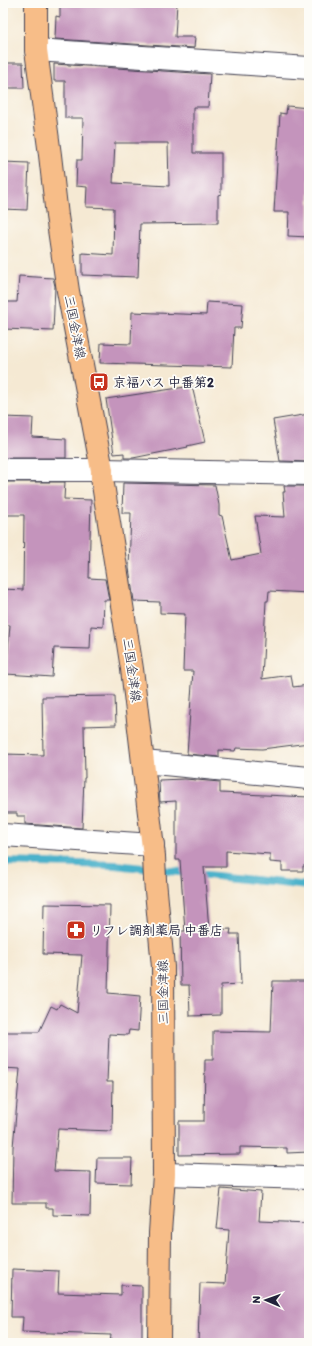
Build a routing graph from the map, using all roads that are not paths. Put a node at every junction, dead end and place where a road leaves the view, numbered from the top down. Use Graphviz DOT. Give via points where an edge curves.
graph roads {
  1 [pos="36,3"];
  2 [pos="36,50"];
  3 [pos="309,68"];
  4 [pos="3,470"];
  5 [pos="102,470"];
  6 [pos="309,474"];
  7 [pos="144,762"];
  8 [pos="309,778"];
  9 [pos="3,835"];
  10 [pos="154,851"];
  11 [pos="164,1174"];
  12 [pos="309,1178"];
  13 [pos="159,1343"];
  1 -- 2 [label="main road, 三国金津線"];
  2 -- 3 [label="street"];
  2 -- 5 [label="main road, 三国金津線" via="67,284"];
  4 -- 5 [label="street"];
  5 -- 6 [label="street"];
  5 -- 7 [label="main road, 三国金津線"];
  7 -- 8 [label="street"];
  7 -- 10 [label="main road, 三国金津線"];
  9 -- 10 [label="street"];
  10 -- 11 [label="main road, 三国金津線" via="163,967"];
  11 -- 12 [label="street"];
  11 -- 13 [label="main road, 三国金津線" via="160,1233"];
}
